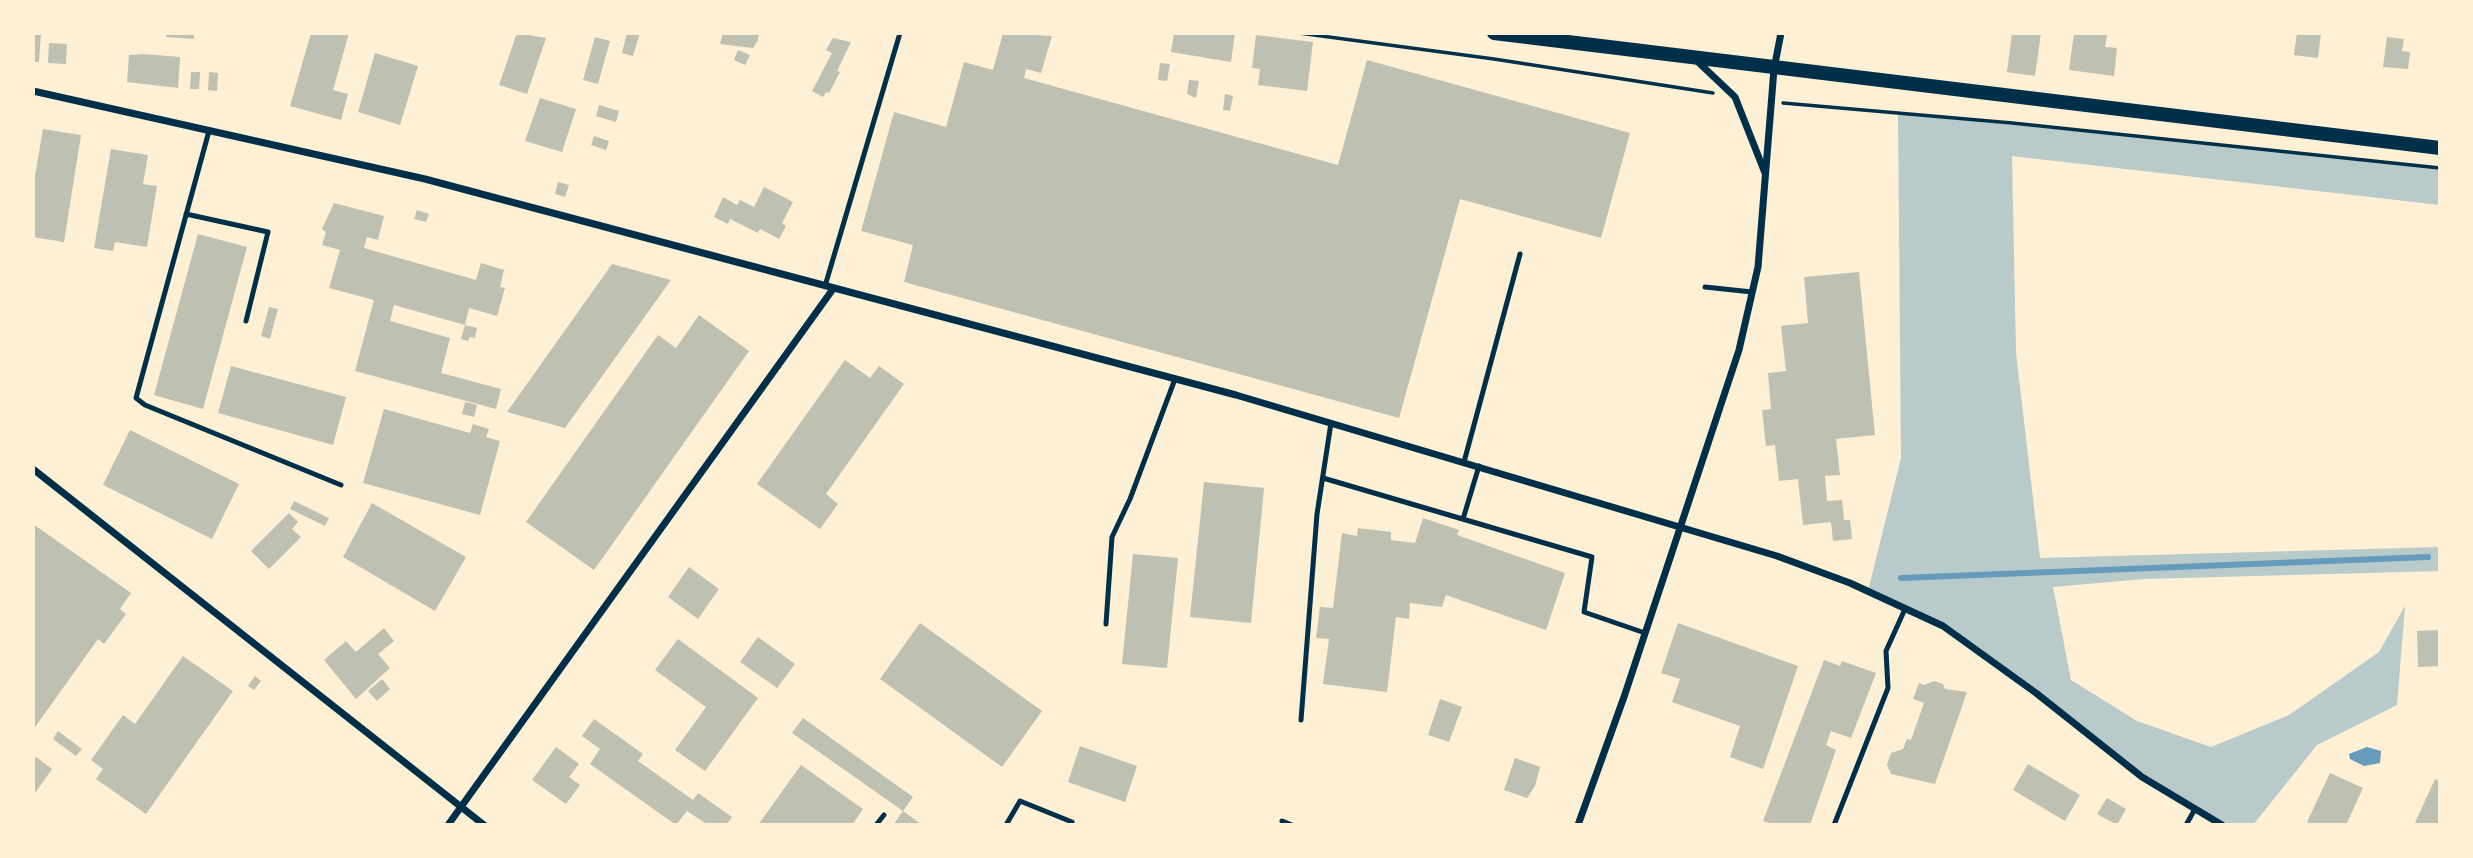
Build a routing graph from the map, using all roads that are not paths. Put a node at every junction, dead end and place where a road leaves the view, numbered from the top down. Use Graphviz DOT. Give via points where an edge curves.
graph roads {
  1 [pos="900,33"];
  2 [pos="1494,33"];
  3 [pos="1781,33"];
  4 [pos="1696,59"];
  5 [pos="1774,69"];
  6 [pos="33,91"];
  7 [pos="209,131"];
  8 [pos="2440,148"];
  9 [pos="1766,176"];
  10 [pos="186,214"];
  11 [pos="1520,254"];
  12 [pos="825,286"];
  13 [pos="1705,287"];
  14 [pos="833,289"];
  15 [pos="1752,292"];
  16 [pos="246,321"];
  17 [pos="1175,379"];
  18 [pos="1331,422"];
  19 [pos="1464,461"];
  20 [pos="1479,466"];
  21 [pos="33,469"];
  22 [pos="1323,478"];
  23 [pos="341,485"];
  24 [pos="1464,519"];
  25 [pos="1680,525"];
  26 [pos="1905,609"];
  27 [pos="1106,624"];
  28 [pos="1645,633"];
  29 [pos="1301,720"];
  30 [pos="462,805"];
  31 [pos="2195,809"];
  32 [pos="884,815"];
  33 [pos="1282,821"];
  34 [pos="1072,822"];
  35 [pos="448,825"];
  36 [pos="484,825"];
  37 [pos="876,825"];
  38 [pos="1006,825"];
  39 [pos="1292,825"];
  40 [pos="1578,825"];
  41 [pos="1834,825"];
  42 [pos="2186,825"];
  43 [pos="2222,825"];
  1 -- 12 [label="lane"];
  2 -- 4 [label="main road"];
  3 -- 5 [label="street"];
  4 -- 5 [label="main road"];
  4 -- 9 [label="street" via="1735,97"];
  5 -- 8 [label="main road"];
  5 -- 9 [label="street"];
  6 -- 7 [label="street"];
  7 -- 10 [label="lane"];
  7 -- 12 [label="street" via="425,179"];
  9 -- 15 [label="street"];
  10 -- 16 [label="lane" via="268,232"];
  10 -- 23 [label="lane" via="136,398"];
  11 -- 19 [label="lane"];
  12 -- 14 [label="street"];
  13 -- 15 [label="lane"];
  14 -- 17 [label="street"];
  14 -- 30 [label="street"];
  15 -- 25 [label="street" via="1739,350"];
  17 -- 18 [label="street"];
  17 -- 27 [label="lane" via="1112,537"];
  18 -- 19 [label="street"];
  18 -- 22 [label="lane"];
  19 -- 20 [label="street"];
  20 -- 24 [label="lane"];
  20 -- 25 [label="street"];
  21 -- 30 [label="street"];
  22 -- 24 [label="lane"];
  22 -- 29 [label="lane"];
  24 -- 28 [label="lane" via="1592,557 1584,612"];
  25 -- 26 [label="street" via="1789,560"];
  25 -- 28 [label="street"];
  26 -- 31 [label="street" via="1943,626 2142,777"];
  26 -- 41 [label="lane" via="1886,651 1888,688"];
  28 -- 40 [label="street"];
  30 -- 35 [label="street"];
  30 -- 36 [label="street"];
  31 -- 42 [label="lane"];
  31 -- 43 [label="street"];
  32 -- 37 [label="lane"];
  33 -- 39 [label="lane"];
  34 -- 38 [label="lane" via="1020,801"];
}
